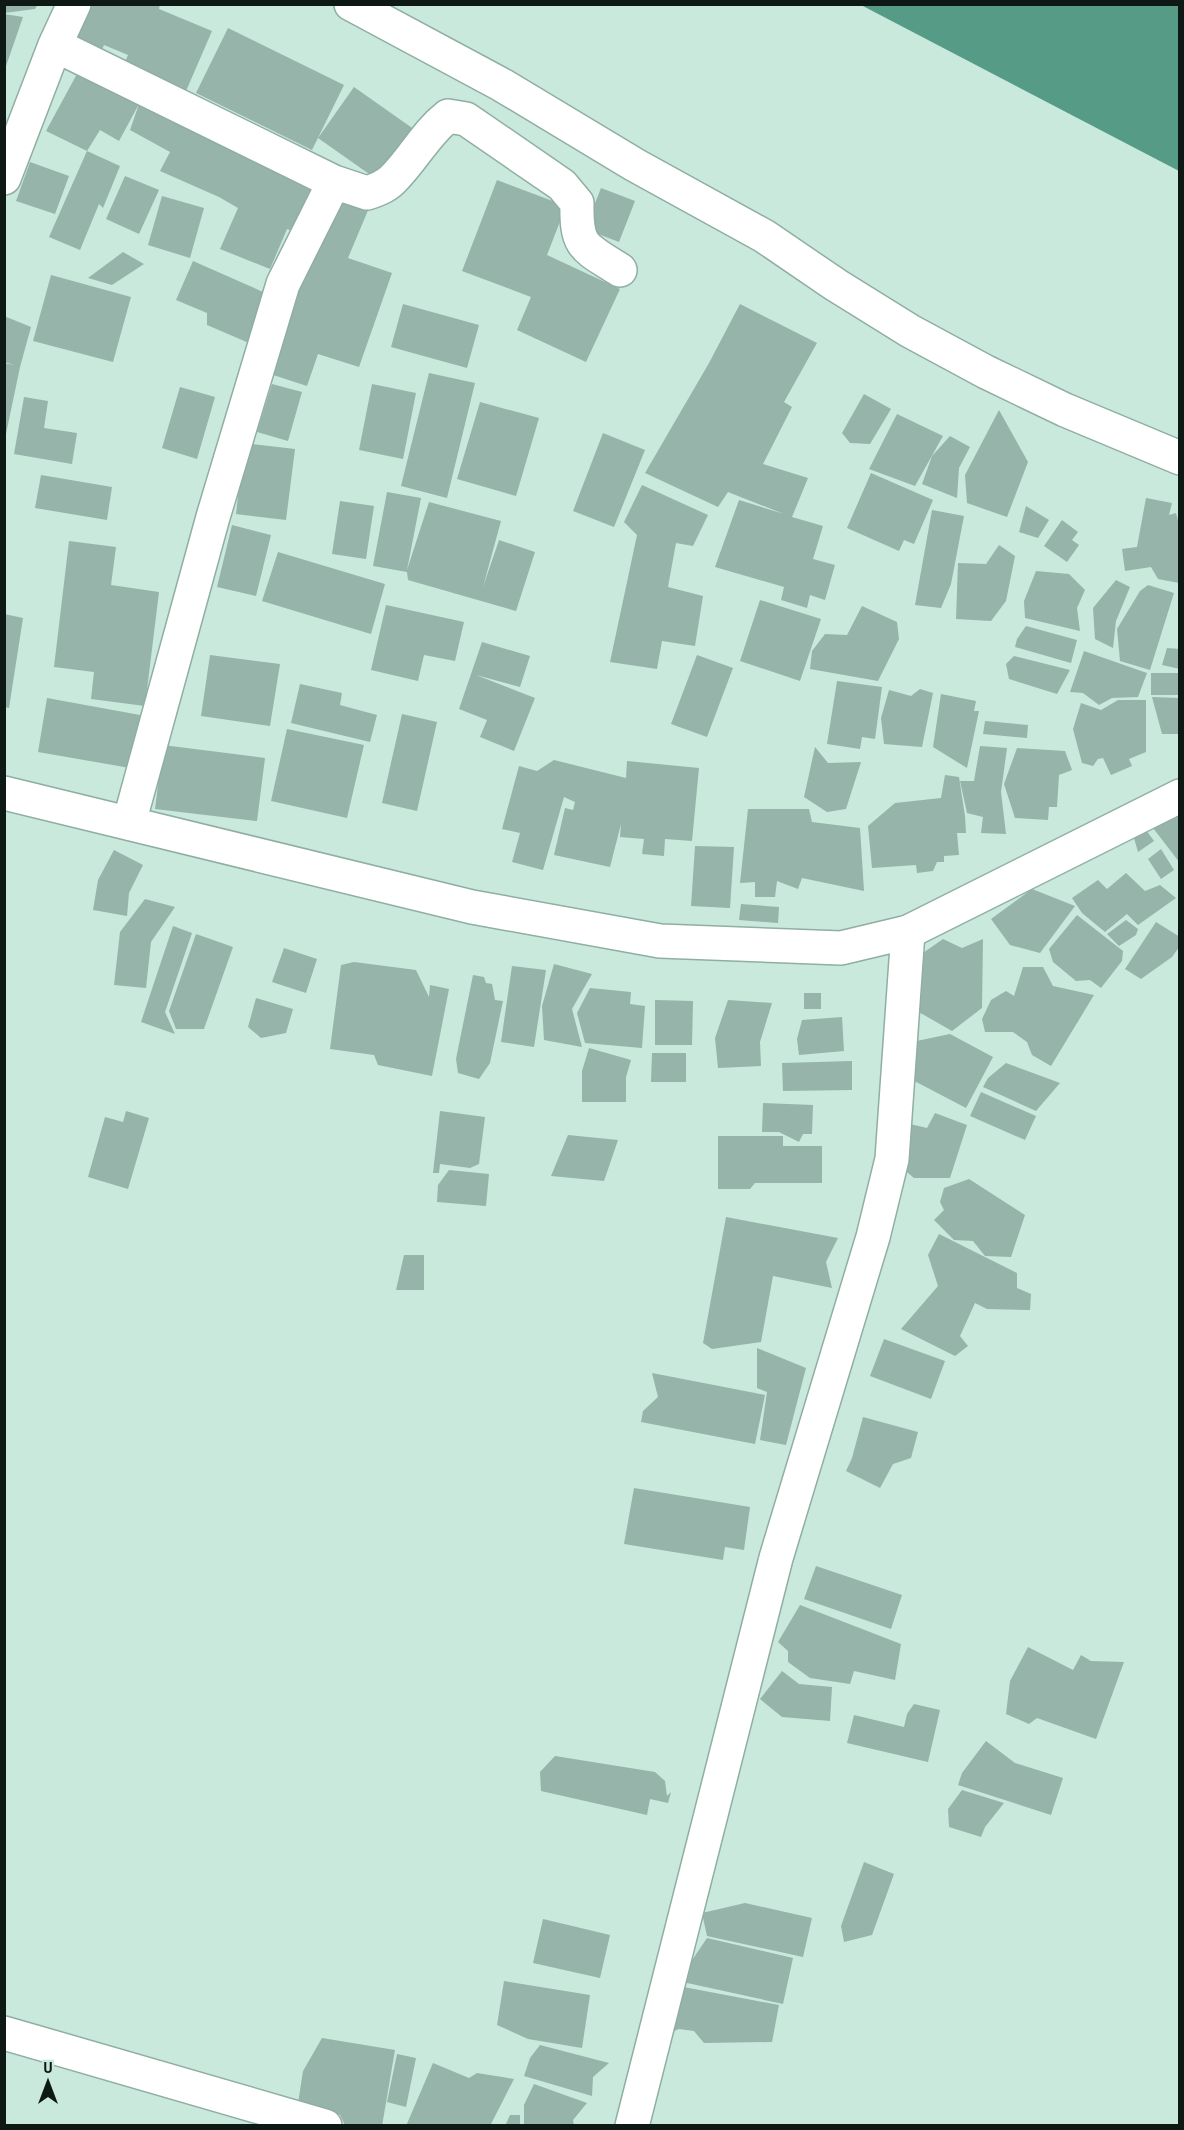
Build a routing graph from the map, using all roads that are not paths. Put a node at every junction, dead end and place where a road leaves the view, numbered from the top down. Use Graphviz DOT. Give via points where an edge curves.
graph roads {
  1 [pos="74,4"];
  2 [pos="351,4"];
  3 [pos="56,45"];
  4 [pos="4,178"];
  5 [pos="334,182"];
  6 [pos="620,270"];
  7 [pos="1179,458"];
  8 [pos="4,794"];
  9 [pos="1179,796"];
  10 [pos="129,823"];
  11 [pos="908,932"];
  12 [pos="4,2033"];
  13 [pos="325,2126"];
  14 [pos="632,2126"];
  1 -- 3 [label="street"];
  2 -- 7 [label="street" via="502,85 764,236 929,341 1065,410"];
  3 -- 4 [label="street"];
  3 -- 5 [label="street"];
  5 -- 6 [label="street" via="367,194 382,187 435,126 448,116 466,119 562,185 578,203 577,229 586,248"];
  5 -- 10 [label="street" via="283,284 213,517"];
  8 -- 10 [label="street"];
  9 -- 11 [label="street"];
  10 -- 11 [label="street" via="472,907 660,941 841,948"];
  11 -- 14 [label="street" via="892,1159 873,1237 776,1558"];
  12 -- 13 [label="street"];
}
